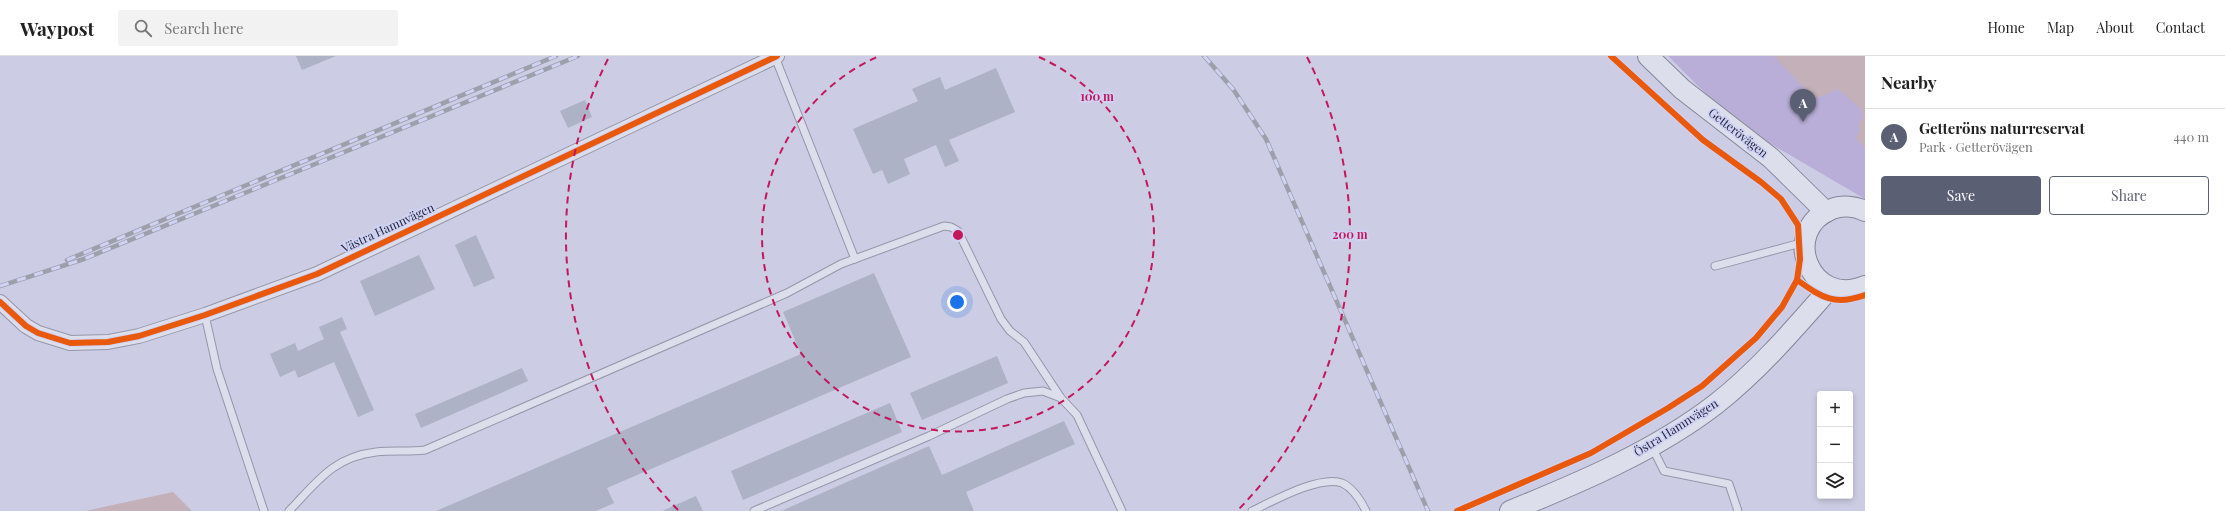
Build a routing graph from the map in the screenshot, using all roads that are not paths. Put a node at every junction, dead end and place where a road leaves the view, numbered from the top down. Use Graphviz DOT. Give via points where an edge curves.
graph roads {
  1 [pos="776,56"];
  2 [pos="1648,56"];
  3 [pos="1826,212"];
  4 [pos="1865,212"];
  5 [pos="1805,242"];
  6 [pos="855,259"];
  7 [pos="1715,266"];
  8 [pos="1865,286"];
  9 [pos="1830,288"];
  10 [pos="0,302"];
  11 [pos="205,315"];
  12 [pos="1061,398"];
  13 [pos="1651,446"];
  14 [pos="264,511"];
  15 [pos="289,511"];
  16 [pos="754,511"];
  17 [pos="1122,511"];
  18 [pos="1252,511"];
  19 [pos="1366,511"];
  20 [pos="1510,511"];
  21 [pos="1738,511"];
  1 -- 6 [label="lane"];
  1 -- 11 [label="street, Västra Hamnvägen" via="317,274"];
  2 -- 3 [label="street, Getterövägen" via="1688,94 1771,158"];
  3 -- 4 [label="street" via="1844,207"];
  3 -- 5 [label="street" via="1812,225"];
  5 -- 7 [label="lane"];
  5 -- 9 [label="street" via="1806,261 1810,269 1815,277"];
  6 -- 12 [label="lane" via="944,226 958,231 1002,319 1010,331 1024,342"];
  6 -- 15 [label="lane" via="787,293 430,448 407,452 377,452 348,459 326,473"];
  8 -- 9 [label="street" via="1849,291"];
  9 -- 13 [label="street, Östra Hamnvägen" via="1762,364 1706,411"];
  10 -- 11 [label="street, Västra Hamnvägen" via="26,326 48,337 70,343 108,342 139,336"];
  11 -- 14 [label="lane" via="217,369"];
  12 -- 16 [label="lane" via="1043,391 1018,395"];
  12 -- 17 [label="lane" via="1077,415"];
  13 -- 20 [label="street, Östra Hamnvägen"];
  13 -- 21 [label="lane" via="1664,471 1729,484"];
  18 -- 19 [label="lane" via="1294,492 1323,482 1335,482 1344,484 1352,490"];
}
